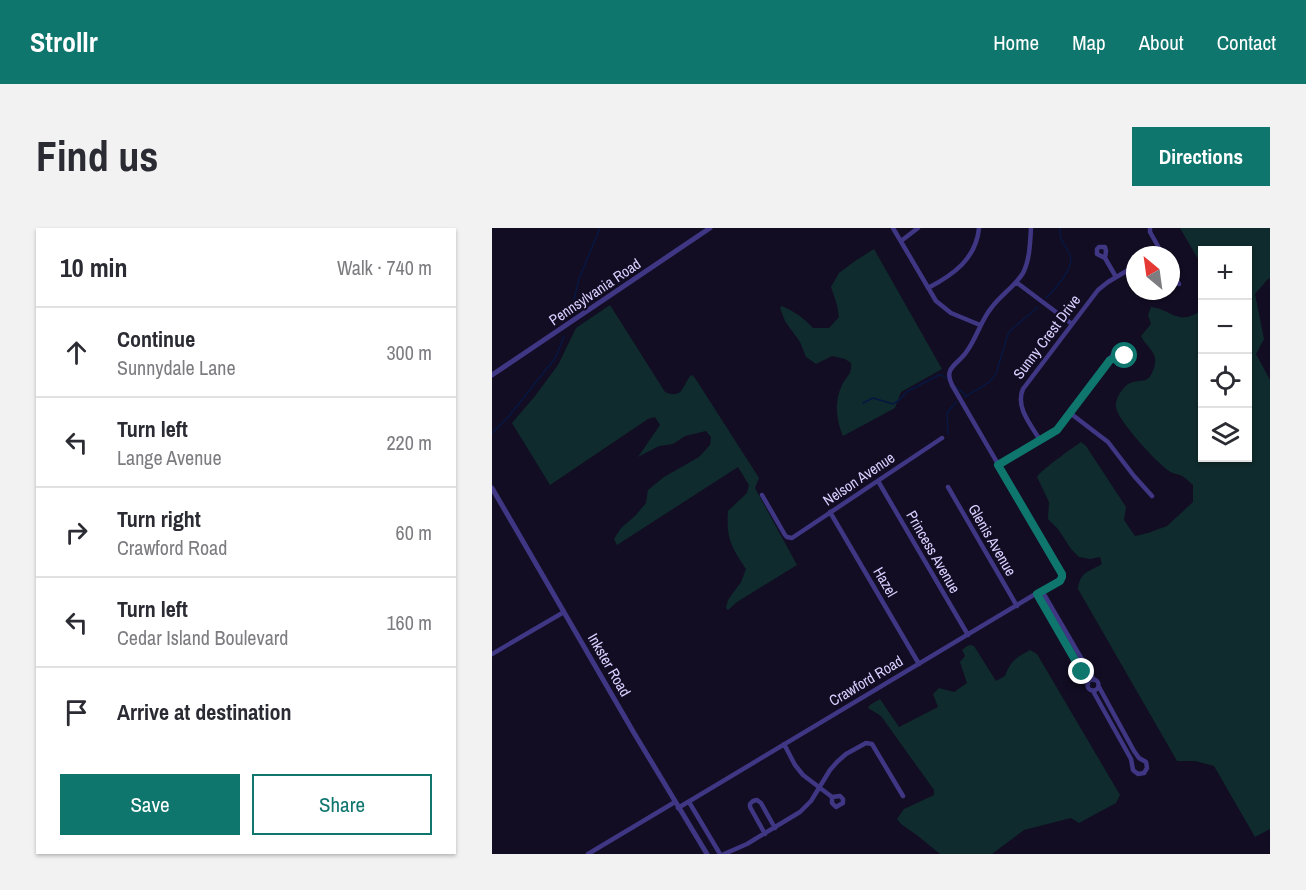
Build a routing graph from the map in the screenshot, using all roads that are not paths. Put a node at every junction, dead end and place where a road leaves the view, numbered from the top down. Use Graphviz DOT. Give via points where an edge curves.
graph roads {
  1 [pos="710,228"];
  2 [pos="894,228"];
  3 [pos="918,228"];
  4 [pos="979,228"];
  5 [pos="1031,228"];
  6 [pos="1143,229"];
  7 [pos="1150,230"];
  8 [pos="901,241"];
  9 [pos="1157,246"];
  10 [pos="1106,258"];
  11 [pos="1126,271"];
  12 [pos="1116,277"];
  13 [pos="1016,282"];
  14 [pos="928,288"];
  15 [pos="1072,324"];
  16 [pos="980,325"];
  17 [pos="1110,360"];
  18 [pos="492,375"];
  19 [pos="1070,413"];
  20 [pos="942,438"];
  21 [pos="1040,441"];
  22 [pos="998,465"];
  23 [pos="878,481"];
  24 [pos="948,487"];
  25 [pos="492,488"];
  26 [pos="762,495"];
  27 [pos="1152,496"];
  28 [pos="830,512"];
  29 [pos="1040,592"];
  30 [pos="1017,606"];
  31 [pos="564,612"];
  32 [pos="968,635"];
  33 [pos="1069,637"];
  34 [pos="1063,640"];
  35 [pos="492,654"];
  36 [pos="919,664"];
  37 [pos="1094,680"];
  38 [pos="1088,684"];
  39 [pos="1099,687"];
  40 [pos="1093,691"];
  41 [pos="1114,723"];
  42 [pos="784,744"];
  43 [pos="1132,753"];
  44 [pos="819,788"];
  45 [pos="903,796"];
  46 [pos="831,797"];
  47 [pos="689,802"];
  48 [pos="677,805"];
  49 [pos="775,828"];
  50 [pos="765,834"];
  51 [pos="588,854"];
  52 [pos="707,854"];
  53 [pos="722,854"];
  1 -- 18 [label="street, Pennsylvania Road"];
  2 -- 8 [label="street"];
  3 -- 8 [label="street"];
  4 -- 14 [label="street" via="975,246 962,265"];
  5 -- 13 [label="street" via="1027,265"];
  6 -- 7 [label="street"];
  7 -- 9 [label="street"];
  8 -- 14 [label="street"];
  10 -- 12 [label="street"];
  11 -- 12 [label="street, Sunny Crest Drive"];
  12 -- 15 [label="street, Sunny Crest Drive" via="1101,287"];
  13 -- 15 [label="street"];
  13 -- 16 [label="street" via="991,307"];
  14 -- 16 [label="street" via="951,313"];
  15 -- 21 [label="street, Sunny Crest Drive" via="1021,394 1022,408"];
  16 -- 22 [label="street" via="966,353 950,369 949,377"];
  17 -- 19 [label="street"];
  19 -- 21 [label="street" via="1057,430"];
  19 -- 27 [label="street" via="1108,442"];
  20 -- 23 [label="street, Nelson Avenue"];
  21 -- 22 [label="street"];
  22 -- 29 [label="street, Crawford Road" via="1062,574 1060,581"];
  23 -- 28 [label="street, Nelson Avenue"];
  23 -- 32 [label="street, Princess Avenue"];
  24 -- 30 [label="street, Glenis Avenue"];
  25 -- 31 [label="street, Inkster Road"];
  26 -- 28 [label="street, Nelson Avenue" via="789,538"];
  28 -- 36 [label="street, Hazel"];
  29 -- 30 [label="street, Crawford Road"];
  29 -- 33 [label="street"];
  29 -- 34 [label="street"];
  30 -- 32 [label="street, Crawford Road"];
  31 -- 35 [label="street"];
  31 -- 48 [label="street, Inkster Road"];
  32 -- 36 [label="street, Crawford Road"];
  33 -- 34 [label="street"];
  33 -- 37 [label="street"];
  34 -- 38 [label="street"];
  36 -- 42 [label="street, Crawford Road"];
  37 -- 38 [label="street"];
  37 -- 39 [label="street"];
  38 -- 40 [label="street"];
  39 -- 40 [label="street"];
  39 -- 41 [label="street"];
  40 -- 41 [label="street"];
  41 -- 43 [label="street"];
  42 -- 44 [label="street" via="800,771"];
  42 -- 47 [label="street, Crawford Road"];
  43 -- 43 [label="street" via="1134,772 1144,773 1147,764"];
  44 -- 45 [label="street" via="840,759 869,742"];
  44 -- 46 [label="street"];
  44 -- 49 [label="street" via="804,809"];
  47 -- 48 [label="street, Crawford Road"];
  47 -- 53 [label="street"];
  48 -- 51 [label="street, Crawford Road"];
  48 -- 52 [label="street, Inkster Road"];
  49 -- 50 [label="street"];
  49 -- 50 [label="street" via="760,801 753,801 750,807"];
  50 -- 53 [label="street"];
}
